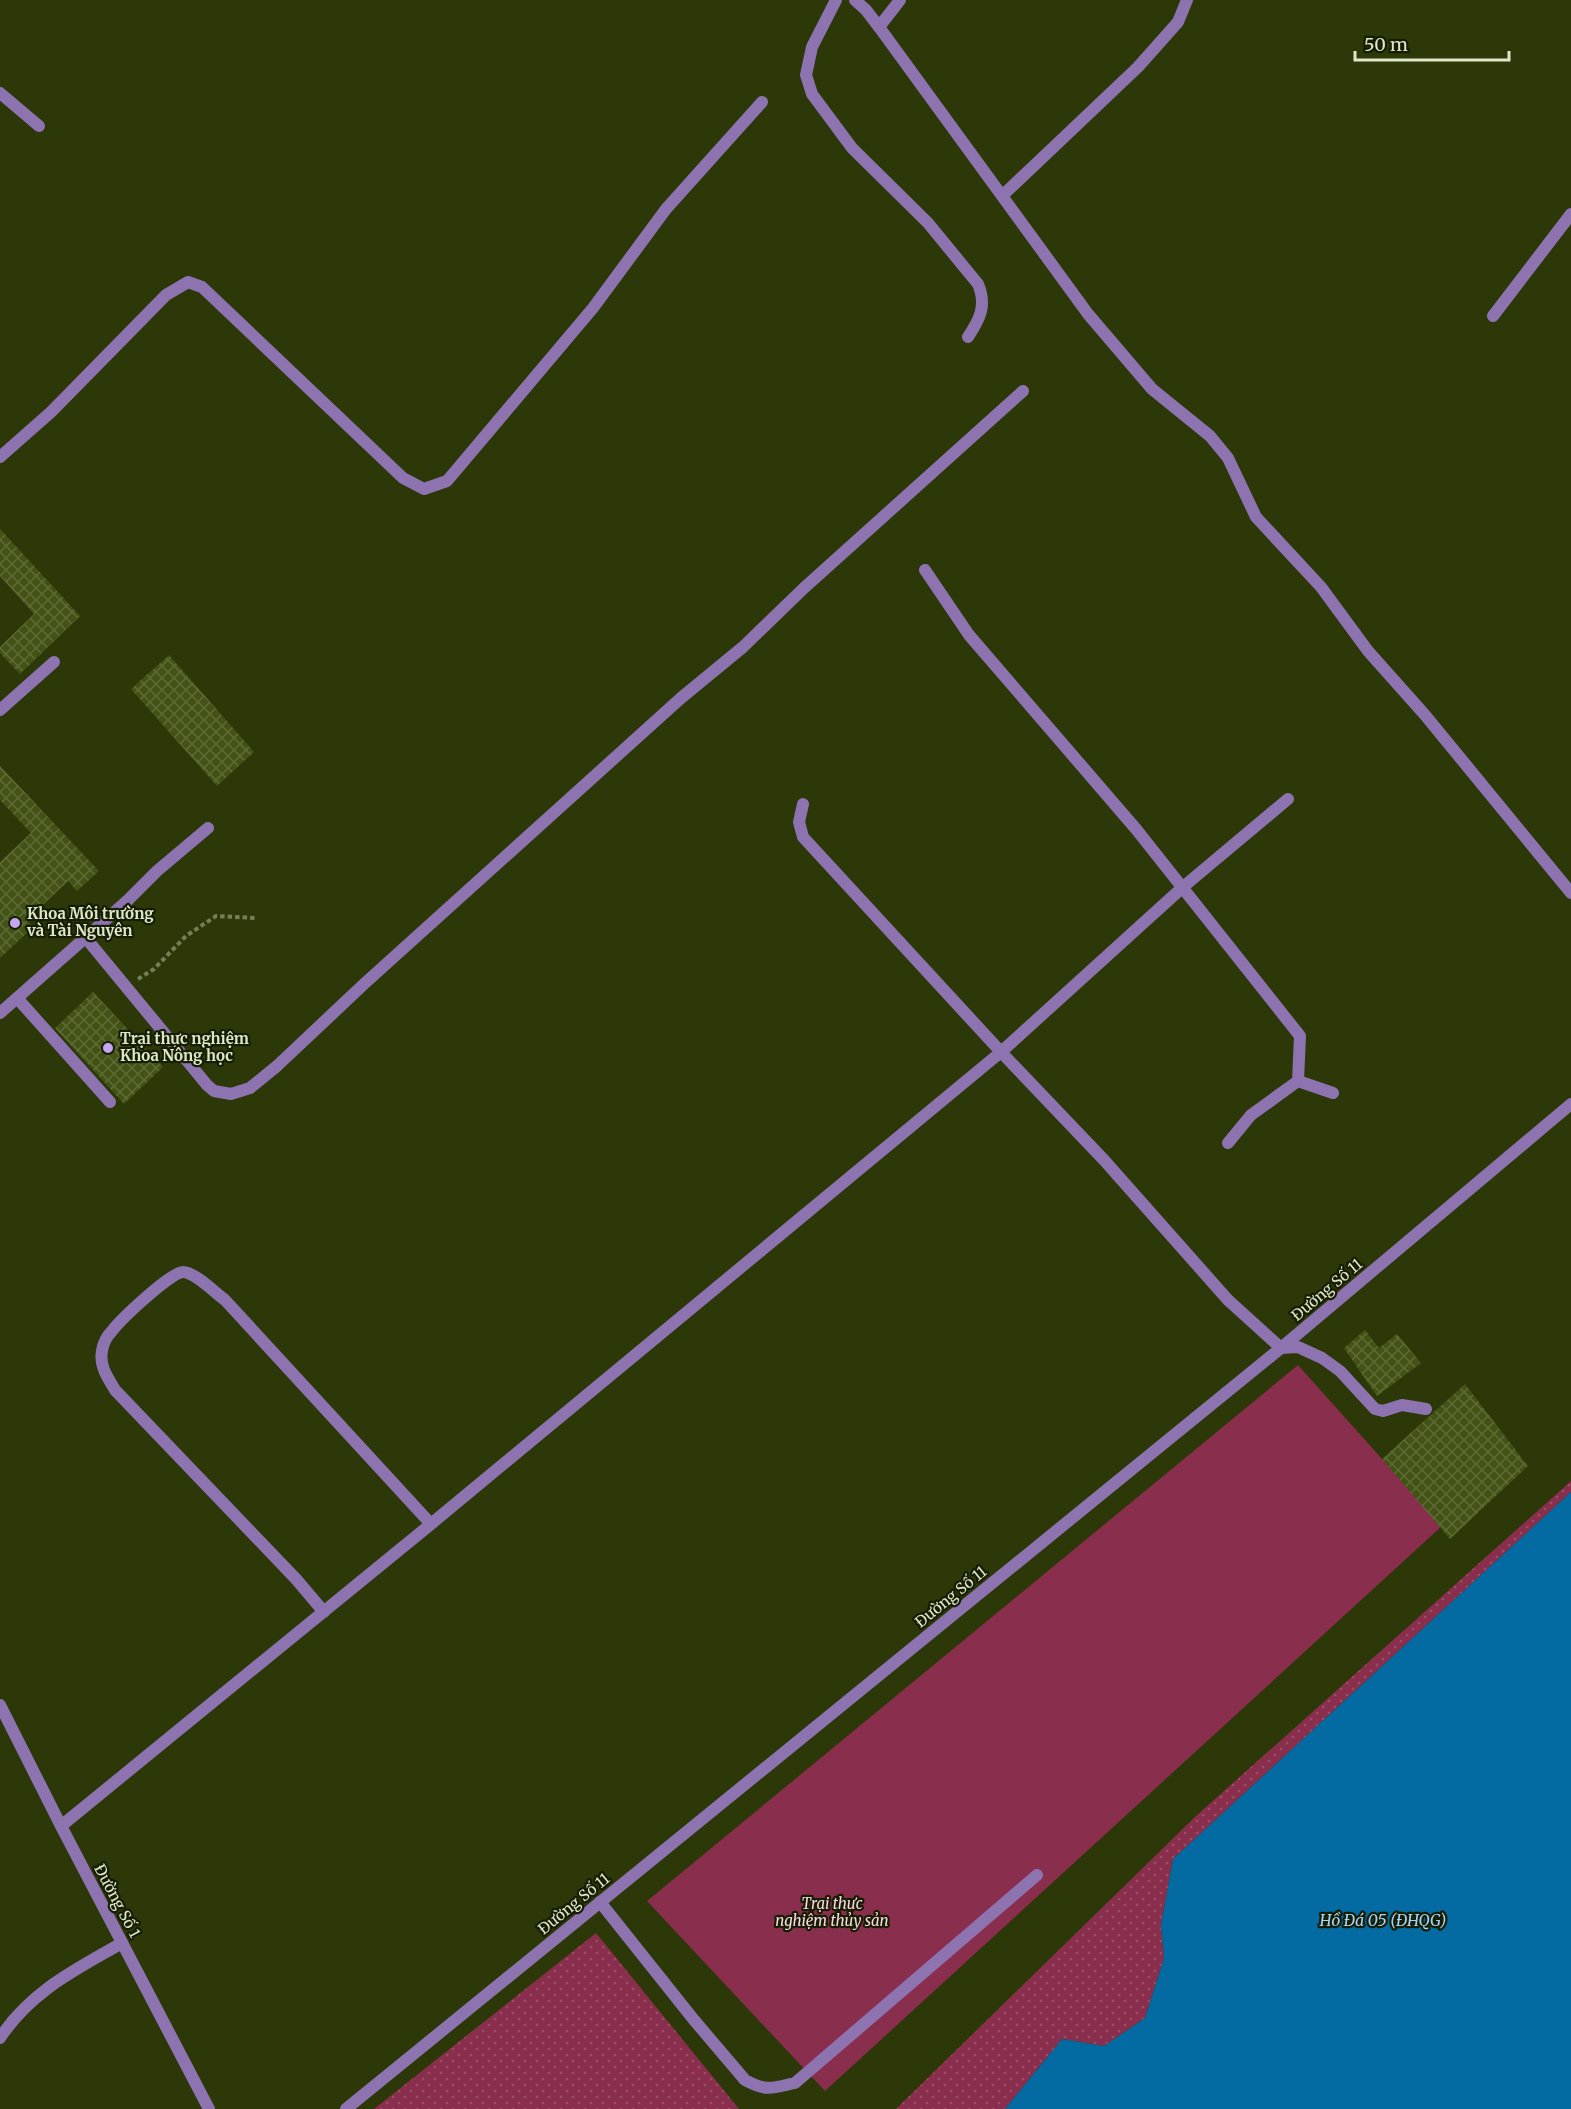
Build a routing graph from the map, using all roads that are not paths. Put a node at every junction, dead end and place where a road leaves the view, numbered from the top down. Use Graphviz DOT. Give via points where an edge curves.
graph roads {
  1 [pos="836,0"];
  2 [pos="855,0"];
  3 [pos="900,0"];
  4 [pos="1186,0"];
  5 [pos="879,27"];
  6 [pos="0,93"];
  7 [pos="762,102"];
  8 [pos="39,126"];
  9 [pos="1003,195"];
  10 [pos="1571,214"];
  11 [pos="1493,316"];
  12 [pos="968,337"];
  13 [pos="1023,391"];
  14 [pos="0,457"];
  15 [pos="925,570"];
  16 [pos="54,662"];
  17 [pos="0,710"];
  18 [pos="1288,799"];
  19 [pos="803,804"];
  20 [pos="208,828"];
  21 [pos="1183,887"];
  22 [pos="1571,893"];
  23 [pos="86,938"];
  24 [pos="17,998"];
  25 [pos="0,1013"];
  26 [pos="1000,1052"];
  27 [pos="1298,1081"];
  28 [pos="1334,1093"];
  29 [pos="110,1102"];
  30 [pos="1571,1104"];
  31 [pos="1228,1143"];
  32 [pos="1281,1348"];
  33 [pos="1426,1409"];
  34 [pos="431,1524"];
  35 [pos="324,1612"];
  36 [pos="0,1705"];
  37 [pos="61,1826"];
  38 [pos="1037,1875"];
  39 [pos="600,1902"];
  40 [pos="122,1943"];
  41 [pos="0,2038"];
  42 [pos="209,2109"];
  43 [pos="346,2109"];
  1 -- 12 [label="street" via="812,47 806,75 812,94 852,148 928,223 978,284 983,296 982,310"];
  2 -- 5 [label="street"];
  3 -- 5 [label="street"];
  4 -- 9 [label="street" via="1178,22 1138,67"];
  5 -- 9 [label="street"];
  6 -- 8 [label="street"];
  7 -- 14 [label="street" via="666,209 593,308 447,481 424,489 403,478 202,287 188,282 166,295 51,412"];
  9 -- 22 [label="street" via="1088,314 1152,389 1210,436 1228,458 1256,517 1321,587 1368,651"];
  10 -- 11 [label="street"];
  13 -- 23 [label="street" via="250,1088 231,1095 214,1091"];
  15 -- 21 [label="street" via="969,635"];
  16 -- 17 [label="street"];
  18 -- 21 [label="street"];
  19 -- 26 [label="street" via="799,822 803,837"];
  20 -- 23 [label="street"];
  21 -- 26 [label="street"];
  21 -- 27 [label="street" via="1300,1036"];
  23 -- 24 [label="street"];
  24 -- 25 [label="street"];
  24 -- 29 [label="street"];
  26 -- 32 [label="street" via="1104,1160 1228,1300"];
  26 -- 34 [label="street"];
  27 -- 28 [label="street"];
  27 -- 31 [label="street" via="1251,1115"];
  30 -- 32 [label="street, Đường Số 11"];
  32 -- 33 [label="street" via="1298,1347 1322,1358 1340,1371 1375,1409 1383,1411 1402,1405"];
  32 -- 39 [label="street, Đường Số 11"];
  34 -- 35 [label="street"];
  34 -- 35 [label="street" via="225,1300 185,1272 160,1285 108,1336 102,1352 104,1369 115,1390"];
  35 -- 37 [label="street"];
  36 -- 37 [label="street, Đường Số 1"];
  37 -- 40 [label="street, Đường Số 1"];
  38 -- 39 [label="street" via="795,2083 769,2089 745,2080"];
  39 -- 43 [label="street, Đường Số 11"];
  40 -- 41 [label="street" via="53,1982 12,2020"];
  40 -- 42 [label="street, Đường Số 1"];
}
